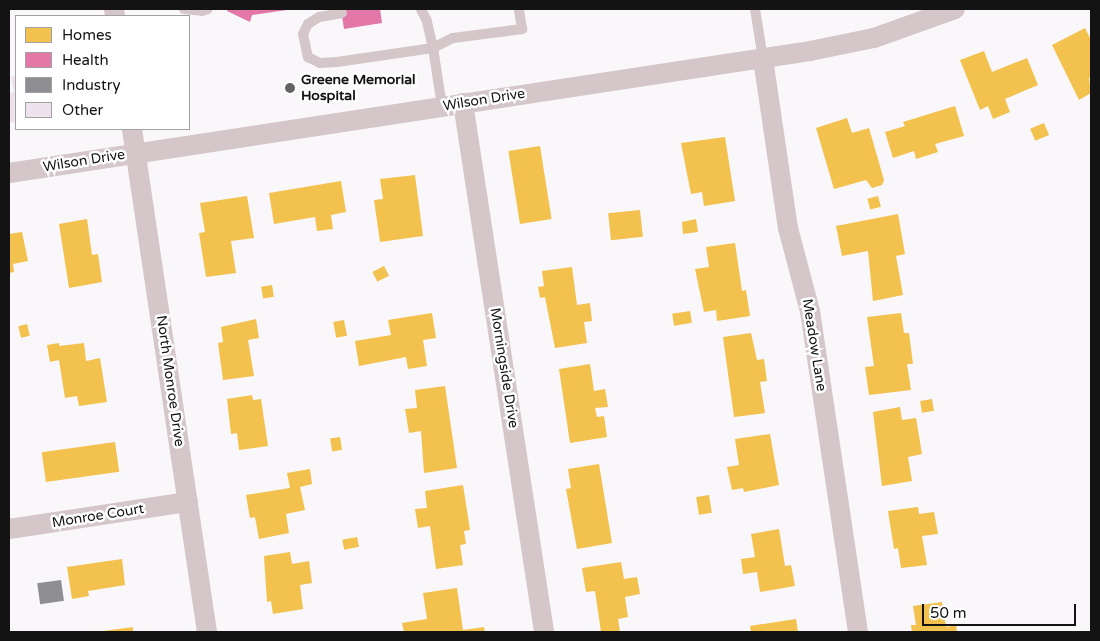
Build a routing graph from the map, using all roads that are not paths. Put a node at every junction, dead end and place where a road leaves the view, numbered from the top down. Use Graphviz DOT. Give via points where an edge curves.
graph roads {
  1 [pos="184,9"];
  2 [pos="208,9"];
  3 [pos="421,9"];
  4 [pos="519,9"];
  5 [pos="755,9"];
  6 [pos="955,9"];
  7 [pos="342,13"];
  8 [pos="432,48"];
  9 [pos="763,59"];
  10 [pos="463,103"];
  11 [pos="442,106"];
  12 [pos="132,130"];
  13 [pos="136,153"];
  14 [pos="9,173"];
  15 [pos="188,502"];
  16 [pos="9,529"];
  17 [pos="207,632"];
  18 [pos="544,632"];
  19 [pos="858,632"];
  1 -- 2 [label="lane"];
  3 -- 8 [label="lane" via="428,20"];
  4 -- 8 [label="lane" via="522,29 453,38"];
  5 -- 9 [label="lane"];
  6 -- 9 [label="street, Wilson Drive" via="874,38"];
  7 -- 8 [label="lane" via="318,18 308,24 303,34 308,56 320,63 337,62"];
  8 -- 11 [label="lane"];
  9 -- 10 [label="street, Wilson Drive"];
  9 -- 19 [label="street, Meadow Lane" via="788,228 810,310"];
  10 -- 11 [label="street, Wilson Drive"];
  10 -- 18 [label="street, Morningside Drive"];
  11 -- 13 [label="street, Wilson Drive"];
  12 -- 13 [label="street, North Monroe Drive"];
  13 -- 14 [label="street, Wilson Drive"];
  13 -- 15 [label="street, North Monroe Drive"];
  15 -- 16 [label="street, Monroe Court"];
  15 -- 17 [label="street, North Monroe Drive"];
}
